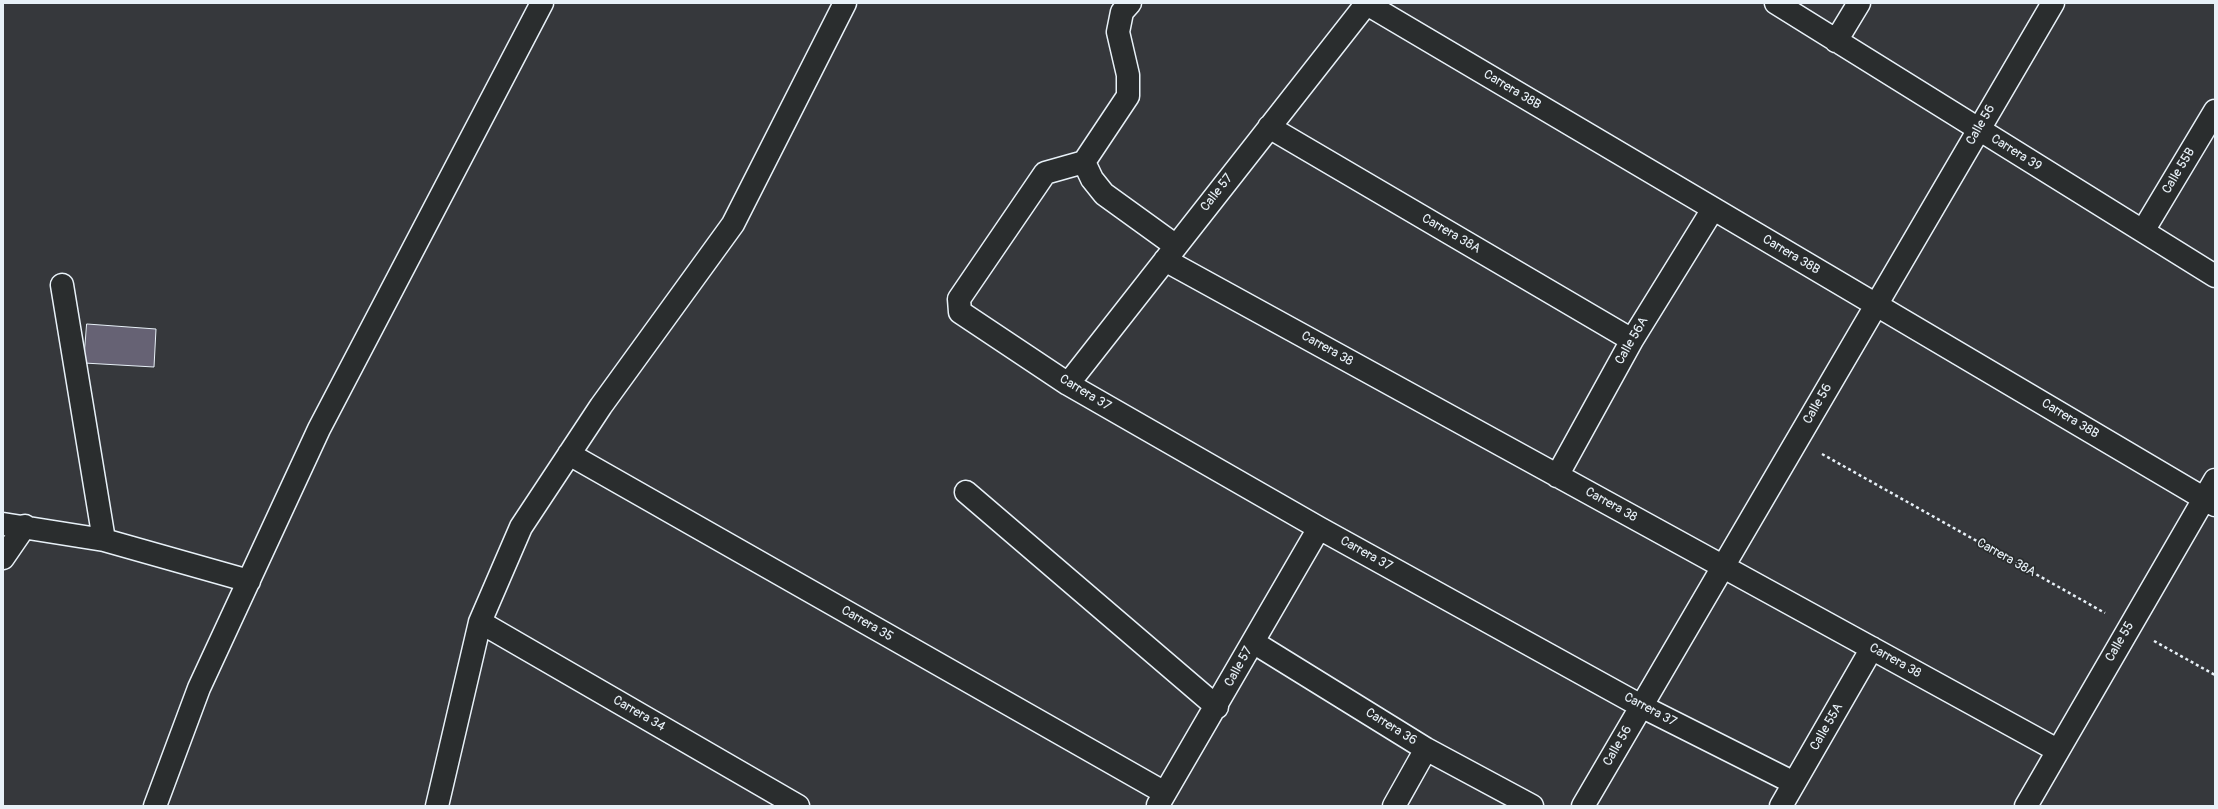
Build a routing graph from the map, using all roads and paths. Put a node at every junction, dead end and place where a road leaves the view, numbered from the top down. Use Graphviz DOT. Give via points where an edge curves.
graph roads {
  1 [pos="542,3"];
  2 [pos="845,3"];
  3 [pos="1130,3"];
  4 [pos="1776,3"];
  5 [pos="1859,3"];
  6 [pos="2053,3"];
  7 [pos="1367,4"];
  8 [pos="1836,41"];
  9 [pos="2215,111"];
  10 [pos="1269,127"];
  11 [pos="1978,130"];
  12 [pos="1084,162"];
  13 [pos="1713,209"];
  14 [pos="2143,231"];
  15 [pos="1170,253"];
  16 [pos="2215,276"];
  17 [pos="62,286"];
  18 [pos="1876,305"];
  19 [pos="1632,340"];
  20 [pos="1068,384"];
  21 [pos="1797,440"];
  22 [pos="569,454"];
  23 [pos="1557,476"];
  24 [pos="2215,480"];
  25 [pos="966,492"];
  26 [pos="2209,502"];
  27 [pos="3,524"];
  28 [pos="25,526"];
  29 [pos="1319,528"];
  30 [pos="104,540"];
  31 [pos="3,558"];
  32 [pos="1723,566"];
  33 [pos="248,581"];
  34 [pos="480,622"];
  35 [pos="2129,627"];
  36 [pos="1252,642"];
  37 [pos="1872,648"];
  38 [pos="2215,675"];
  39 [pos="1641,706"];
  40 [pos="1217,707"];
  41 [pos="1426,749"];
  42 [pos="2057,750"];
  43 [pos="1794,783"];
  44 [pos="1161,800"];
  45 [pos="155,806"];
  46 [pos="437,806"];
  47 [pos="798,806"];
  48 [pos="1394,806"];
  49 [pos="1532,806"];
  50 [pos="1583,806"];
  51 [pos="1781,806"];
  52 [pos="2026,806"];
  1 -- 33 [label="street" via="319,429"];
  2 -- 22 [label="street" via="733,224"];
  3 -- 12 [label="street" via="1122,12 1118,32 1128,75 1128,96"];
  4 -- 8 [label="street, Carrera 39"];
  5 -- 8 [label="street"];
  6 -- 11 [label="street, Calle 56"];
  7 -- 10 [label="street, Calle 57"];
  7 -- 13 [label="street, Carrera 38B"];
  8 -- 11 [label="street, Carrera 39"];
  9 -- 14 [label="street, Calle 55B"];
  10 -- 15 [label="street, Calle 57"];
  10 -- 19 [label="street, Carrera 38A"];
  11 -- 14 [label="street, Carrera 39"];
  11 -- 18 [label="street, Calle 56"];
  12 -- 15 [label="street, Carrera 38" via="1092,179 1104,194"];
  12 -- 20 [label="street, Carrera 37" via="1045,174 959,299 960,312"];
  13 -- 18 [label="street, Carrera 38B"];
  13 -- 19 [label="street, Calle 56A"];
  14 -- 16 [label="street, Carrera 39"];
  15 -- 20 [label="street, Calle 57"];
  15 -- 23 [label="street, Carrera 38"];
  17 -- 30 [label="street"];
  18 -- 21 [label="street, Calle 56"];
  18 -- 26 [label="street, Carrera 38B"];
  19 -- 23 [label="street, Calle 56A"];
  20 -- 29 [label="street, Carrera 37"];
  21 -- 32 [label="street, Calle 56"];
  21 -- 35 [label="path, Carrera 38A"];
  22 -- 34 [label="street" via="521,527"];
  22 -- 44 [label="street, Carrera 35"];
  23 -- 32 [label="street, Carrera 38"];
  24 -- 26 [label="street, Calle 55"];
  25 -- 40 [label="street"];
  26 -- 35 [label="street, Calle 55"];
  27 -- 28 [label="street"];
  28 -- 30 [label="street"];
  28 -- 31 [label="street"];
  29 -- 36 [label="street, Calle 57"];
  29 -- 39 [label="street, Carrera 37"];
  30 -- 33 [label="street"];
  32 -- 37 [label="street, Carrera 38"];
  32 -- 39 [label="street, Calle 56"];
  33 -- 45 [label="street" via="199,688"];
  34 -- 46 [label="street"];
  34 -- 47 [label="street, Carrera 34"];
  35 -- 38 [label="path, Carrera 38A"];
  35 -- 42 [label="street, Calle 55"];
  36 -- 40 [label="street, Calle 57"];
  36 -- 41 [label="street, Carrera 36"];
  37 -- 42 [label="street, Carrera 38"];
  37 -- 43 [label="street, Calle 55A"];
  39 -- 43 [label="street, Carrera 37"];
  39 -- 50 [label="street, Calle 56"];
  40 -- 44 [label="street, Calle 57"];
  41 -- 48 [label="street"];
  41 -- 49 [label="street, Carrera 36"];
  42 -- 52 [label="street, Calle 55"];
  43 -- 51 [label="street, Calle 55A"];
}
